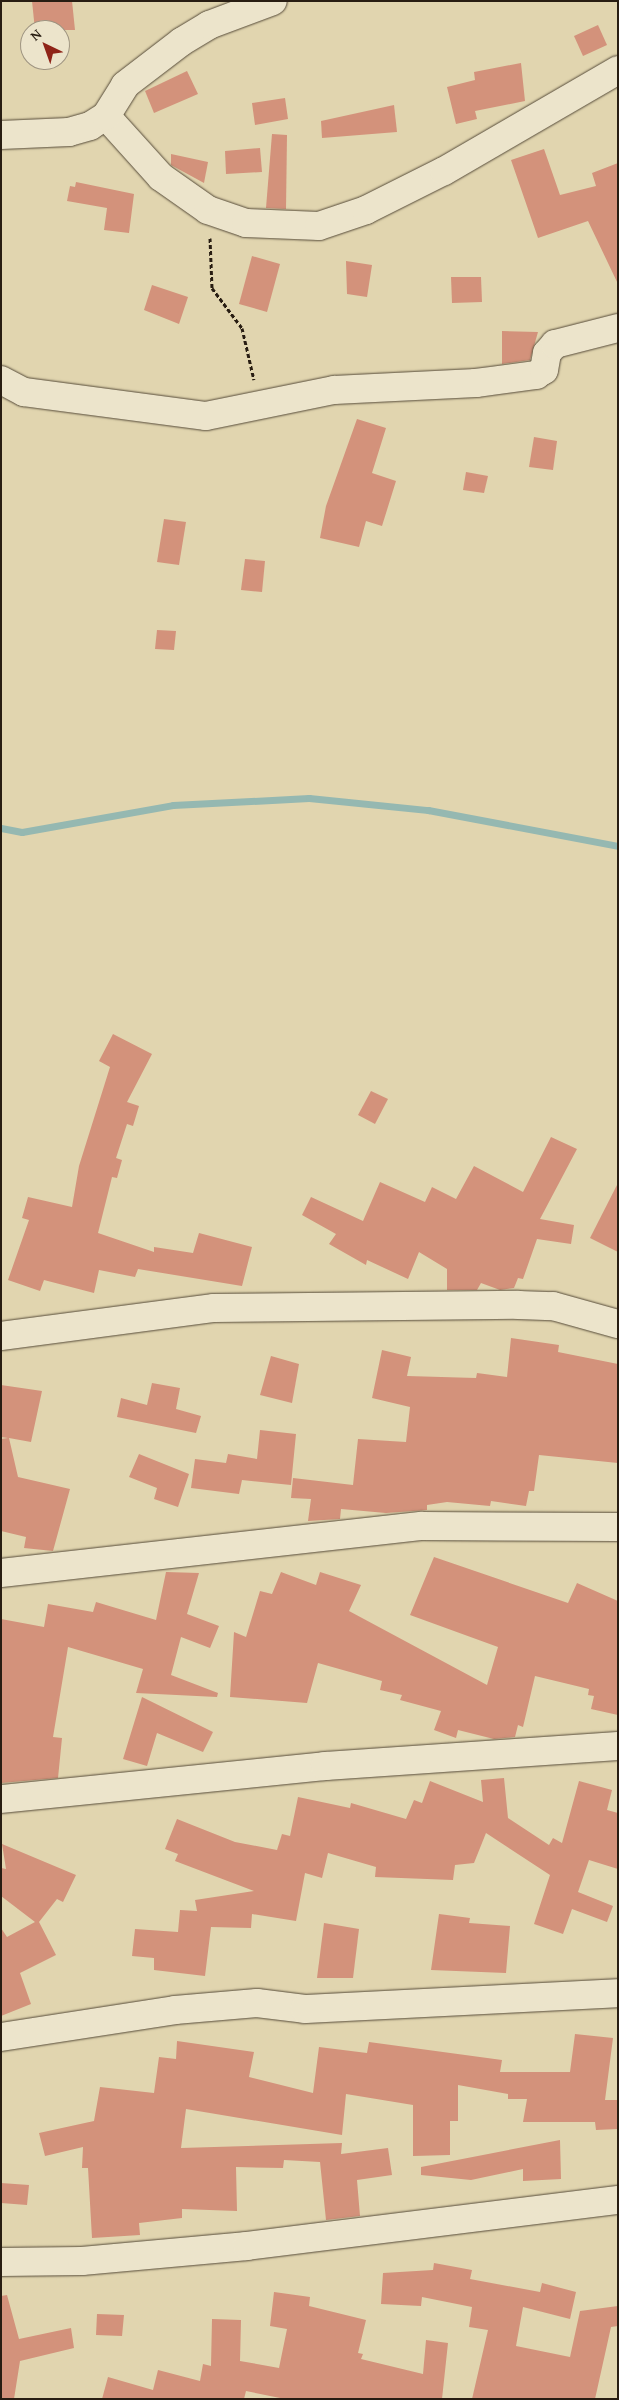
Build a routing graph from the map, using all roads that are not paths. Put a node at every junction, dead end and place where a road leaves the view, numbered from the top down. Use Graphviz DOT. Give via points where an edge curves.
graph roads {
  1 [pos="273,1"];
  2 [pos="618,70"];
  3 [pos="106,116"];
  4 [pos="1,134"];
  5 [pos="618,328"];
  6 [pos="1,380"];
  7 [pos="618,1324"];
  8 [pos="1,1336"];
  9 [pos="618,1527"];
  10 [pos="1,1573"];
  11 [pos="618,1746"];
  12 [pos="1,1798"];
  13 [pos="618,1993"];
  14 [pos="1,2037"];
  15 [pos="618,2200"];
  16 [pos="1,2262"];
  1 -- 3 [label="street" via="209,26 174,47 125,85"];
  2 -- 3 [label="street" via="366,210 319,226 246,223 208,210 161,177"];
  3 -- 4 [label="street" via="69,132"];
  5 -- 6 [label="street" via="555,344 547,353 544,370 536,375 476,383 334,390 206,416 24,392"];
  7 -- 8 [label="street" via="553,1306 214,1308"];
  9 -- 10 [label="street" via="422,1526"];
  11 -- 12 [label="street" via="591,1745 325,1766"];
  13 -- 14 [label="street" via="305,2009 257,2003 175,2010"];
  15 -- 16 [label="street" via="248,2246 82,2261"];
}
